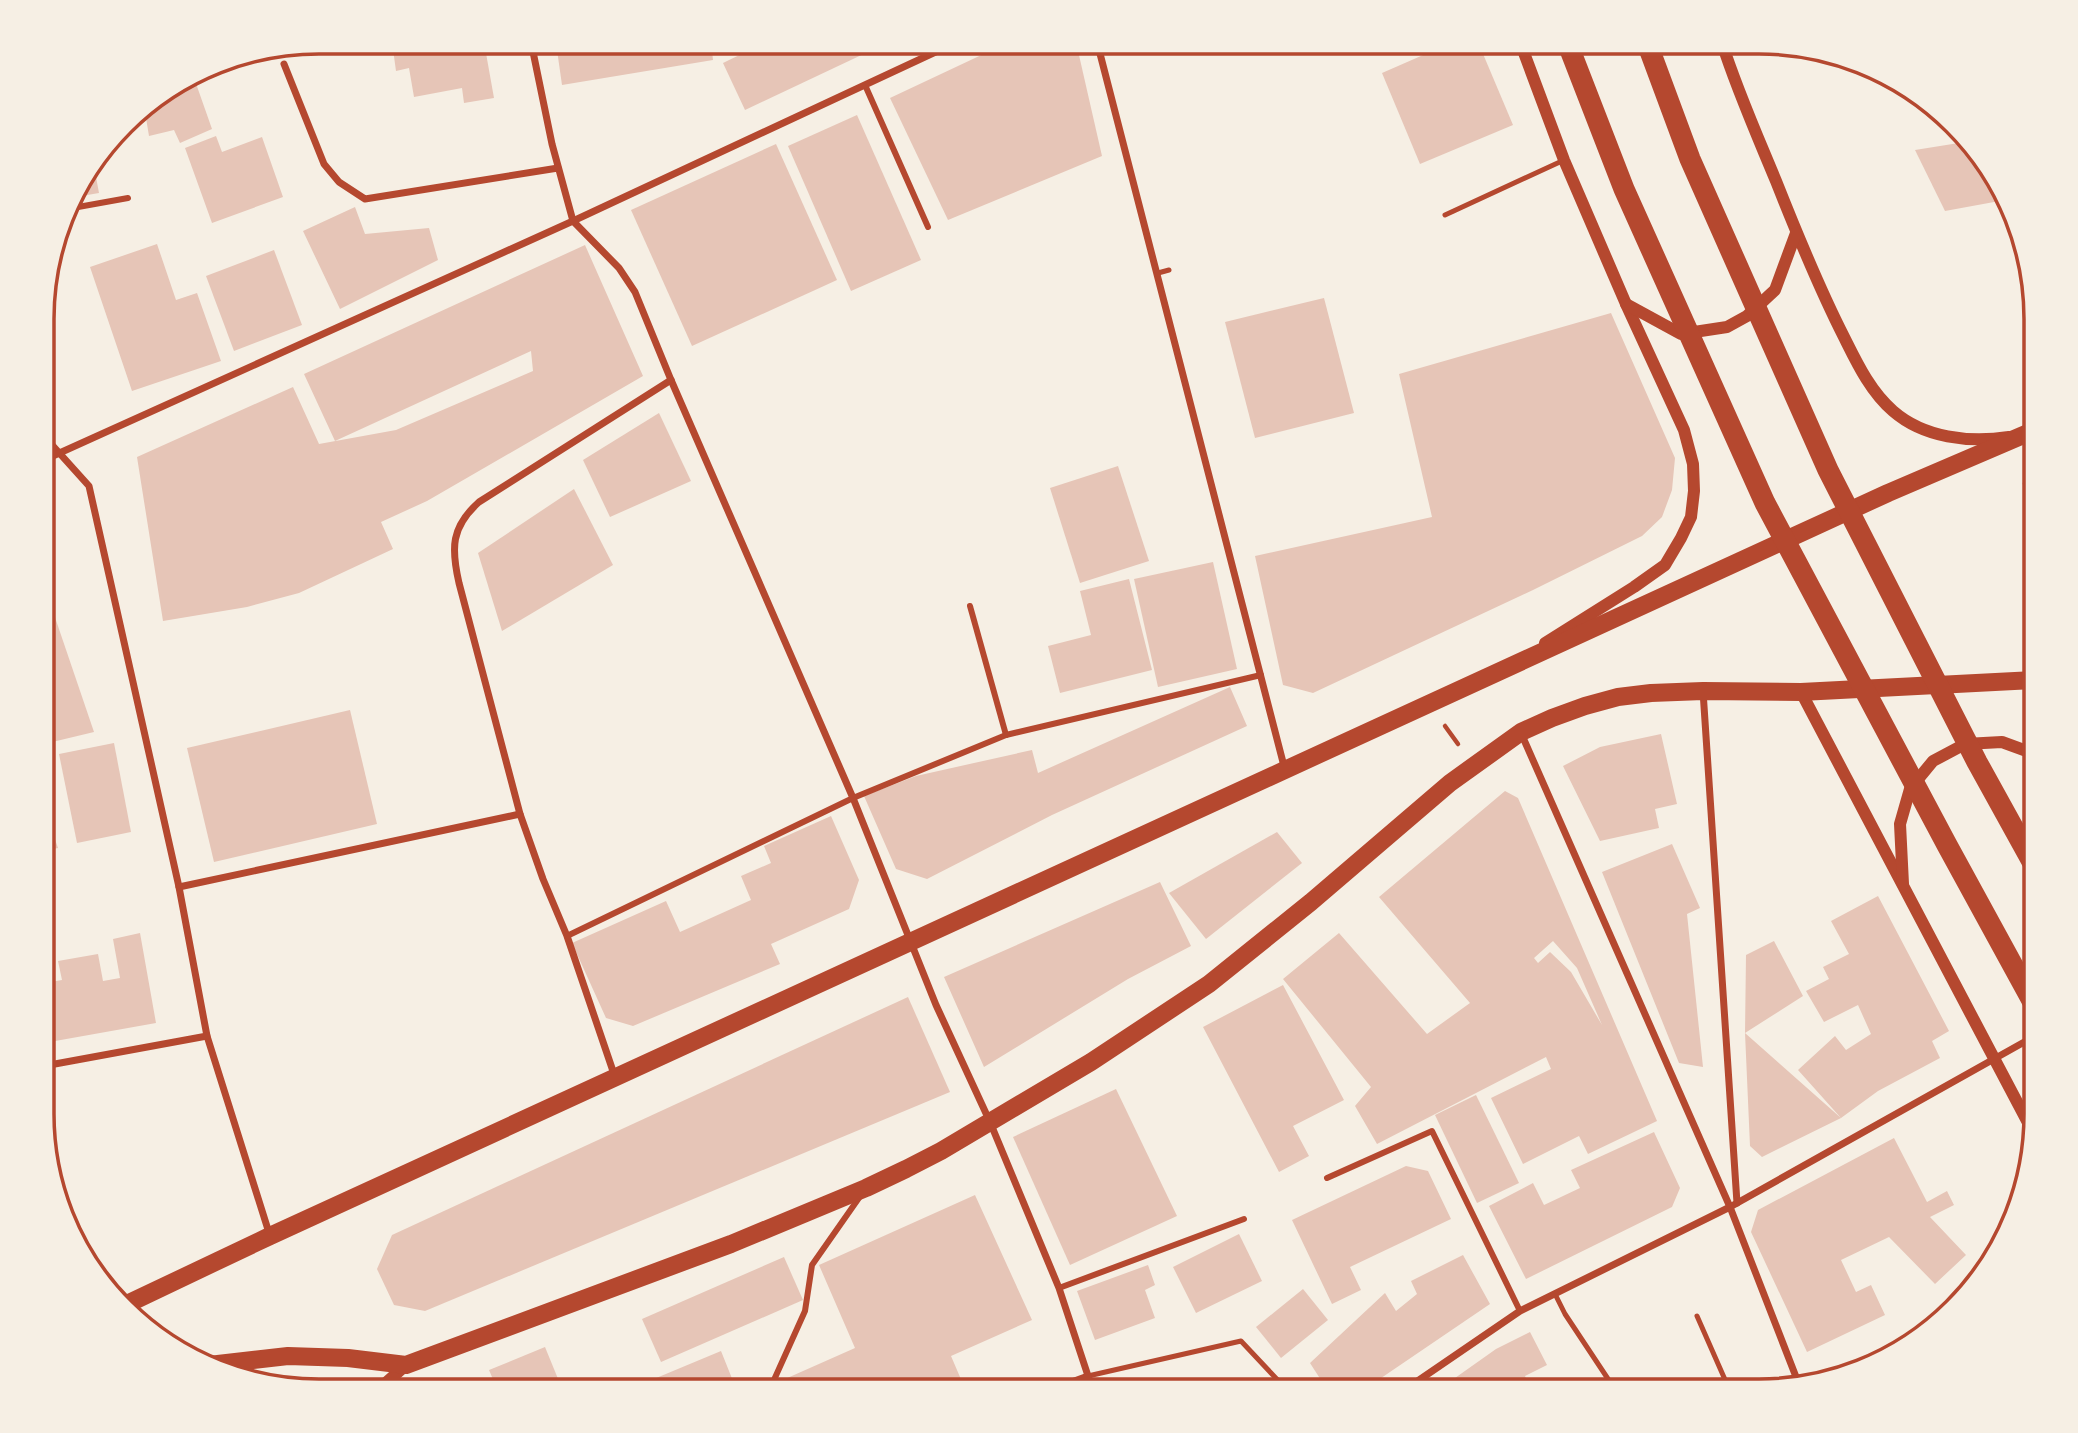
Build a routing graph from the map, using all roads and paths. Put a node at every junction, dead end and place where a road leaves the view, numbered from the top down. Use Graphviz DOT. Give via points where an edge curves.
graph roads {
  1 [pos="534,54"];
  2 [pos="931,54"];
  3 [pos="1100,54"];
  4 [pos="1524,54"];
  5 [pos="1571,54"];
  6 [pos="1651,54"];
  7 [pos="1726,54"];
  8 [pos="284,64"];
  9 [pos="864,85"];
  10 [pos="1564,160"];
  11 [pos="558,168"];
  12 [pos="128,198"];
  13 [pos="80,207"];
  14 [pos="1445,215"];
  15 [pos="573,220"];
  16 [pos="928,227"];
  17 [pos="1796,233"];
  18 [pos="1169,270"];
  19 [pos="1157,273"];
  20 [pos="1626,304"];
  21 [pos="671,380"];
  22 [pos="2024,433"];
  23 [pos="2024,434"];
  24 [pos="54,449"];
  25 [pos="59,455"];
  26 [pos="54,457"];
  27 [pos="970,606"];
  28 [pos="1499,672"];
  29 [pos="1261,675"];
  30 [pos="2024,681"];
  31 [pos="1703,691"];
  32 [pos="1801,692"];
  33 [pos="1429,704"];
  34 [pos="1521,732"];
  35 [pos="1006,735"];
  36 [pos="2024,750"];
  37 [pos="1474,765"];
  38 [pos="1285,770"];
  39 [pos="853,798"];
  40 [pos="520,814"];
  41 [pos="2024,847"];
  42 [pos="179,887"];
  43 [pos="1904,888"];
  44 [pos="567,936"];
  45 [pos="911,942"];
  46 [pos="2024,986"];
  47 [pos="208,1036"];
  48 [pos="2024,1043"];
  49 [pos="1996,1060"];
  50 [pos="54,1064"];
  51 [pos="615,1078"];
  52 [pos="2024,1115"];
  53 [pos="990,1122"];
  54 [pos="1327,1178"];
  55 [pos="866,1188"];
  56 [pos="1734,1205"];
  57 [pos="1244,1219"];
  58 [pos="270,1236"];
  59 [pos="1059,1288"];
  60 [pos="1555,1294"];
  61 [pos="132,1301"];
  62 [pos="1520,1311"];
  63 [pos="1697,1316"];
  64 [pos="228,1363"];
  65 [pos="406,1365"];
  66 [pos="1088,1376"];
  67 [pos="1796,1376"];
  68 [pos="390,1379"];
  69 [pos="774,1379"];
  70 [pos="1080,1379"];
  71 [pos="1089,1379"];
  72 [pos="1276,1379"];
  73 [pos="1421,1379"];
  74 [pos="1608,1379"];
  75 [pos="1725,1379"];
  1 -- 11 [label="street"];
  2 -- 9 [label="street"];
  3 -- 19 [label="street"];
  4 -- 10 [label="street"];
  5 -- 46 [label="highway" via="1624,189 1765,503"];
  6 -- 41 [label="highway" via="1690,159 1828,470"];
  7 -- 17 [label="street"];
  8 -- 11 [label="street" via="324,164 338,182 365,200"];
  9 -- 15 [label="street"];
  9 -- 16 [label="street"];
  10 -- 14 [label="lane"];
  10 -- 20 [label="street"];
  11 -- 15 [label="street"];
  12 -- 13 [label="street"];
  15 -- 21 [label="street" via="619,268 635,292"];
  15 -- 25 [label="street"];
  17 -- 20 [label="street" via="1775,290 1748,316 1727,327 1681,334"];
  17 -- 22 [label="street" via="1859,367 1895,413 1950,437"];
  18 -- 19 [label="lane"];
  19 -- 29 [label="street"];
  20 -- 28 [label="street" via="1684,430 1693,464 1691,517 1664,565"];
  21 -- 39 [label="street"];
  21 -- 40 [label="street" via="479,502 455,535 457,571"];
  23 -- 28 [label="main road"];
  24 -- 25 [label="street"];
  25 -- 26 [label="street"];
  25 -- 42 [label="street" via="89,486"];
  27 -- 35 [label="street"];
  28 -- 33 [label="main road"];
  29 -- 35 [label="street"];
  29 -- 38 [label="street"];
  30 -- 32 [label="main road"];
  31 -- 32 [label="main road"];
  31 -- 34 [label="main road" via="1651,693 1585,705"];
  31 -- 56 [label="street"];
  32 -- 43 [label="street"];
  33 -- 37 [label="path"];
  33 -- 38 [label="main road"];
  34 -- 37 [label="main road"];
  34 -- 56 [label="street"];
  35 -- 39 [label="street"];
  36 -- 43 [label="street" via="2002,742 1965,744 1933,761 1910,789 1900,824"];
  37 -- 53 [label="main road" via="1209,984"];
  38 -- 45 [label="main road"];
  39 -- 44 [label="street"];
  39 -- 45 [label="street"];
  40 -- 42 [label="street"];
  40 -- 44 [label="street"];
  42 -- 47 [label="street"];
  43 -- 49 [label="street"];
  44 -- 51 [label="street"];
  45 -- 51 [label="main road"];
  45 -- 53 [label="street"];
  47 -- 50 [label="street"];
  47 -- 58 [label="street"];
  48 -- 49 [label="street"];
  49 -- 52 [label="street"];
  49 -- 56 [label="street"];
  51 -- 58 [label="main road"];
  53 -- 55 [label="main road"];
  53 -- 59 [label="street"];
  54 -- 62 [label="street" via="1432,1131"];
  55 -- 65 [label="main road"];
  55 -- 69 [label="street" via="812,1265 805,1311"];
  56 -- 60 [label="street"];
  56 -- 67 [label="street"];
  57 -- 59 [label="street"];
  58 -- 61 [label="main road"];
  59 -- 66 [label="street"];
  60 -- 62 [label="street"];
  60 -- 74 [label="lane"];
  62 -- 73 [label="street"];
  63 -- 75 [label="lane"];
  64 -- 65 [label="main road" via="288,1356"];
  65 -- 68 [label="street"];
  66 -- 70 [label="street"];
  66 -- 71 [label="street"];
  66 -- 72 [label="lane" via="1241,1342"];
}
